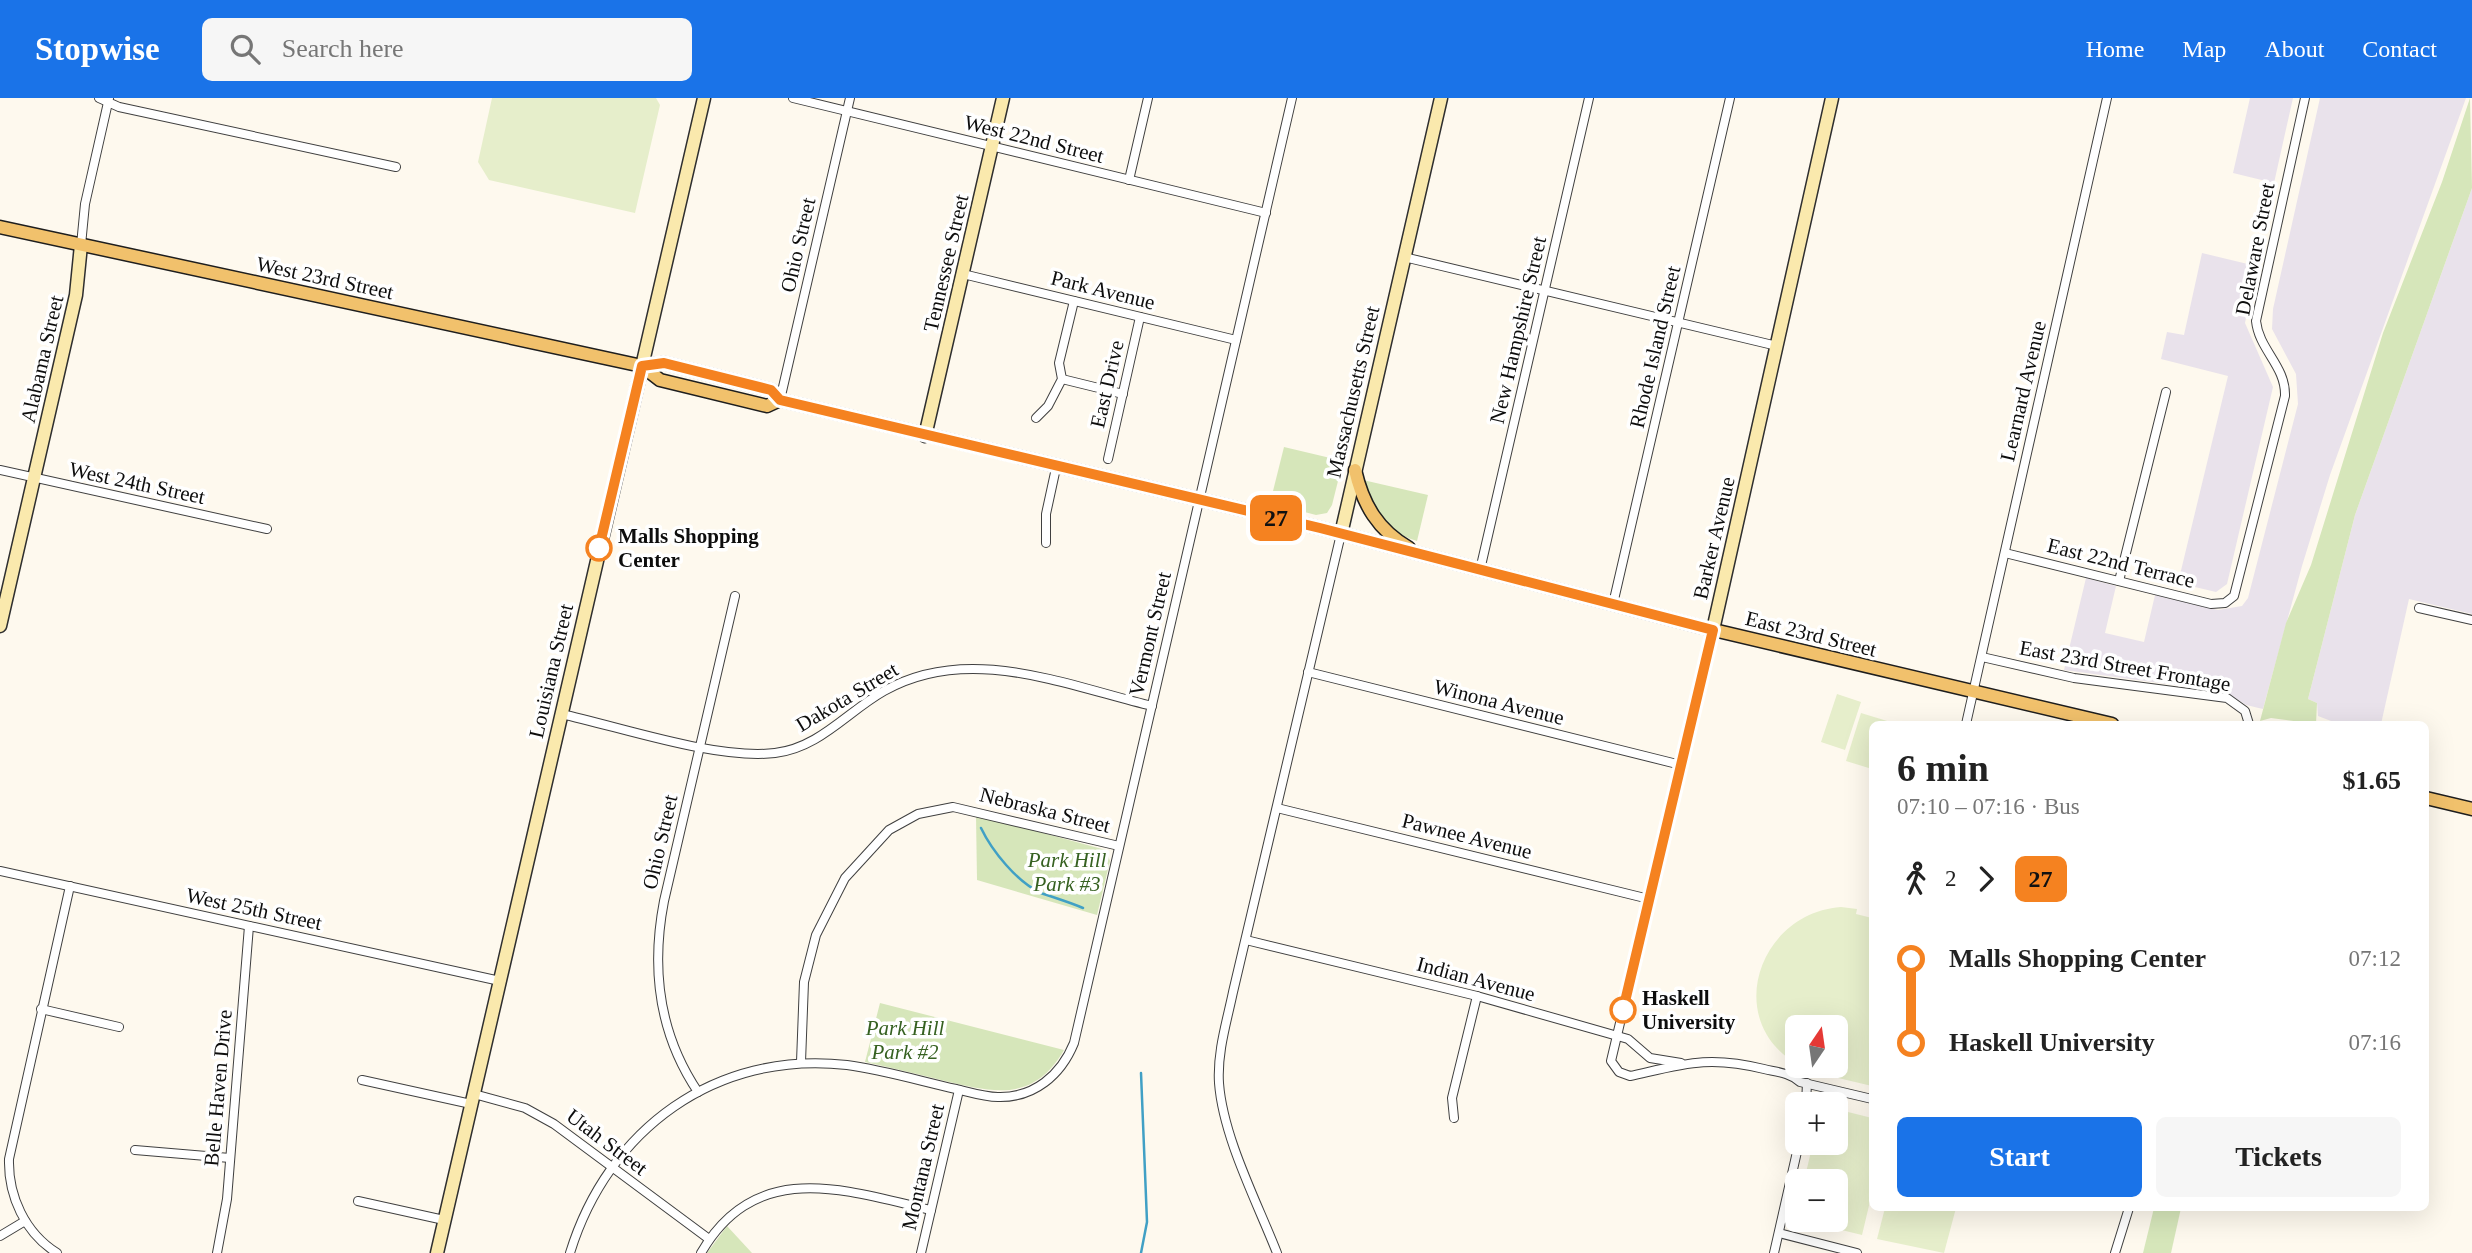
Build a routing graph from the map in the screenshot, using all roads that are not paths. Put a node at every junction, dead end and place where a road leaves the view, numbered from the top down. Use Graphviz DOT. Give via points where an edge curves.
graph roads {
  1 [pos="99,98"];
  2 [pos="704,98"];
  3 [pos="793,98"];
  4 [pos="850,98"];
  5 [pos="1003,98"];
  6 [pos="1148,98"];
  7 [pos="1292,98"];
  8 [pos="1441,98"];
  9 [pos="1589,98"];
  10 [pos="1730,98"];
  11 [pos="1832,98"];
  12 [pos="2107,98"];
  13 [pos="2305,98"];
  14 [pos="109,100"];
  15 [pos="847,111"];
  16 [pos="992,146"];
  17 [pos="396,167"];
  18 [pos="1129,180"];
  19 [pos="1265,213"];
  20 [pos="0,227"];
  21 [pos="81,245"];
  22 [pos="1404,257"];
  23 [pos="963,274"];
  24 [pos="1545,290"];
  25 [pos="1074,301"];
  26 [pos="1140,317"];
  27 [pos="1678,323"];
  28 [pos="1236,340"];
  29 [pos="1777,346"];
  30 [pos="642,366"];
  31 [pos="1062,379"];
  32 [pos="2166,392"];
  33 [pos="1123,394"];
  34 [pos="780,400"];
  35 [pos="1036,418"];
  36 [pos="925,436"];
  37 [pos="1108,459"];
  38 [pos="1056,468"];
  39 [pos="0,470"];
  40 [pos="1355,470"];
  41 [pos="34,478"];
  42 [pos="1199,499"];
  43 [pos="267,529"];
  44 [pos="1341,534"];
  45 [pos="1046,543"];
  46 [pos="2005,552"];
  47 [pos="1418,554"];
  48 [pos="1480,569"];
  49 [pos="2119,581"];
  50 [pos="4,593"];
  51 [pos="734,596"];
  52 [pos="2228,602"];
  53 [pos="1613,604"];
  54 [pos="2419,608"];
  55 [pos="2472,620"];
  56 [pos="0,626"];
  57 [pos="1713,630"];
  58 [pos="1982,657"];
  59 [pos="1308,672"];
  60 [pos="1973,693"];
  61 [pos="1152,706"];
  62 [pos="561,714"];
  63 [pos="1967,721"];
  64 [pos="2099,721"];
  65 [pos="2248,721"];
  66 [pos="700,746"];
  67 [pos="1681,765"];
  68 [pos="2429,802"];
  69 [pos="1277,808"];
  70 [pos="2472,809"];
  71 [pos="1119,846"];
  72 [pos="0,871"];
  73 [pos="70,886"];
  74 [pos="1650,899"];
  75 [pos="249,926"];
  76 [pos="1246,940"];
  77 [pos="500,981"];
  78 [pos="1477,996"];
  79 [pos="41,1009"];
  80 [pos="118,1027"];
  81 [pos="1617,1036"];
  82 [pos="801,1062"];
  83 [pos="1689,1063"];
  84 [pos="1614,1068"];
  85 [pos="362,1080"];
  86 [pos="1807,1083"];
  87 [pos="959,1090"];
  88 [pos="698,1092"];
  89 [pos="1807,1092"];
  90 [pos="1869,1098"];
  91 [pos="472,1099"];
  92 [pos="1454,1118"];
  93 [pos="135,1150"];
  94 [pos="1796,1155"];
  95 [pos="230,1158"];
  96 [pos="611,1167"];
  97 [pos="358,1201"];
  98 [pos="932,1210"];
  99 [pos="2128,1211"];
  100 [pos="444,1220"];
  101 [pos="25,1221"];
  102 [pos="1779,1233"];
  103 [pos="0,1236"];
  104 [pos="709,1239"];
  105 [pos="57,1253"];
  106 [pos="217,1253"];
  107 [pos="437,1253"];
  108 [pos="570,1253"];
  109 [pos="701,1253"];
  110 [pos="921,1253"];
  111 [pos="1277,1253"];
  112 [pos="1774,1253"];
  113 [pos="1857,1253"];
  114 [pos="2115,1253"];
  1 -- 14 [label="street"];
  2 -- 30 [label="main road, Louisiana Street"];
  3 -- 15 [label="street, West 22nd Street"];
  4 -- 15 [label="street, Ohio Street"];
  5 -- 16 [label="main road, Tennessee Street"];
  6 -- 18 [label="street"];
  7 -- 19 [label="street, Vermont Street"];
  8 -- 22 [label="main road, Massachusetts Street"];
  9 -- 24 [label="street, New Hampshire Street"];
  10 -- 27 [label="street, Rhode Island Street"];
  11 -- 29 [label="main road, Barker Avenue"];
  12 -- 46 [label="street, Learnard Avenue"];
  13 -- 52 [label="street, Delaware Street" via="2256,321 2281,373 2286,396 2237,590"];
  14 -- 17 [label="street" via="118,107"];
  14 -- 21 [label="street, Alabama Street" via="85,204"];
  15 -- 16 [label="street, West 22nd Street"];
  15 -- 34 [label="street, Ohio Street"];
  16 -- 18 [label="street, West 22nd Street"];
  16 -- 23 [label="main road, Tennessee Street"];
  18 -- 19 [label="street, West 22nd Street"];
  19 -- 28 [label="street, Vermont Street"];
  20 -- 21 [label="main road, West 23rd Street"];
  21 -- 30 [label="main road, West 23rd Street"];
  21 -- 41 [label="main road, Alabama Street" via="76,295"];
  22 -- 24 [label="street"];
  22 -- 40 [label="main road, Massachusetts Street"];
  23 -- 25 [label="street, Park Avenue"];
  23 -- 36 [label="main road, Tennessee Street"];
  24 -- 27 [label="street"];
  24 -- 48 [label="street, New Hampshire Street"];
  25 -- 26 [label="street, Park Avenue"];
  25 -- 31 [label="street" via="1059,363"];
  26 -- 28 [label="street, Park Avenue"];
  26 -- 33 [label="street, East Drive"];
  27 -- 29 [label="street"];
  27 -- 53 [label="street, Rhode Island Street"];
  28 -- 42 [label="street, Vermont Street"];
  29 -- 57 [label="main road, Barker Avenue"];
  30 -- 34 [label="main road, West 23rd Street" via="660,380 767,406"];
  30 -- 62 [label="main road, Louisiana Street"];
  31 -- 33 [label="street"];
  31 -- 35 [label="street"];
  32 -- 49 [label="street"];
  33 -- 37 [label="street, East Drive"];
  34 -- 36 [label="main road, West 23rd Street"];
  36 -- 38 [label="main road, West 23rd Street"];
  38 -- 42 [label="main road, West 23rd Street"];
  38 -- 45 [label="street" via="1044,524"];
  39 -- 41 [label="street, West 24th Street"];
  40 -- 44 [label="main road, Massachusetts Street"];
  40 -- 47 [label="main road" via="1360,493 1376,521"];
  41 -- 43 [label="street, West 24th Street"];
  41 -- 50 [label="main road, Alabama Street"];
  42 -- 44 [label="main road, West 23rd Street"];
  42 -- 61 [label="street, Vermont Street"];
  44 -- 47 [label="main road, East 23rd Street"];
  44 -- 59 [label="street, Massachusetts Street"];
  46 -- 49 [label="street, East 22nd Terrace"];
  46 -- 58 [label="street, Learnard Avenue"];
  47 -- 48 [label="main road, East 23rd Street"];
  48 -- 53 [label="main road, East 23rd Street"];
  49 -- 52 [label="street, East 22nd Terrace" via="2211,604"];
  50 -- 56 [label="main road, Alabama Street"];
  51 -- 66 [label="street, Ohio Street"];
  53 -- 57 [label="main road, East 23rd Street"];
  54 -- 55 [label="street"];
  57 -- 60 [label="main road, East 23rd Street"];
  57 -- 67 [label="street, Barker Avenue"];
  58 -- 60 [label="street, Learnard Avenue"];
  58 -- 65 [label="street, East 23rd Street Frontage" via="2074,678 2227,698 2241,706"];
  59 -- 67 [label="street, Winona Avenue"];
  59 -- 69 [label="street, Massachusetts Street"];
  60 -- 63 [label="street, Learnard Avenue"];
  60 -- 64 [label="main road, East 23rd Street"];
  61 -- 66 [label="street, Dakota Street" via="1010,672 962,667 926,673 895,685 821,737 795,748 743,754"];
  61 -- 71 [label="street, Vermont Street"];
  62 -- 66 [label="street, Dakota Street"];
  62 -- 77 [label="main road, Louisiana Street"];
  66 -- 88 [label="street, Ohio Street" via="664,901 658,951 667,1027 685,1073"];
  67 -- 74 [label="street, Barker Avenue"];
  68 -- 70 [label="main road"];
  69 -- 74 [label="street, Pawnee Avenue"];
  69 -- 76 [label="street, Massachusetts Street"];
  71 -- 82 [label="street, Nebraska Street" via="953,807 918,814 889,830 845,878 816,935 804,982"];
  71 -- 87 [label="street, Vermont Street" via="1074,1042 1063,1064 1045,1083 1021,1094 998,1097"];
  72 -- 73 [label="street, West 25th Street"];
  73 -- 75 [label="street, West 25th Street"];
  73 -- 79 [label="street"];
  74 -- 81 [label="street, Barker Avenue"];
  75 -- 77 [label="street, West 25th Street"];
  75 -- 95 [label="street, Belle Haven Drive"];
  76 -- 78 [label="street, Indian Avenue"];
  76 -- 111 [label="street, Massachusetts Street" via="1225,1026 1219,1080 1231,1132"];
  77 -- 91 [label="main road, Louisiana Street"];
  78 -- 81 [label="street, Indian Avenue"];
  78 -- 92 [label="street" via="1452,1098"];
  79 -- 80 [label="street"];
  79 -- 101 [label="street" via="9,1153 12,1192"];
  81 -- 83 [label="street, Indian Avenue" via="1629,1038 1650,1058"];
  81 -- 84 [label="street, Barker Avenue" via="1611,1061"];
  82 -- 87 [label="street, Vermont Street" via="860,1067"];
  82 -- 88 [label="street, Vermont Street" via="743,1074"];
  83 -- 84 [label="street, Indian Avenue" via="1630,1076"];
  83 -- 86 [label="street, Indian Avenue" via="1733,1061"];
  85 -- 91 [label="street, Utah Street"];
  86 -- 89 [label="street"];
  86 -- 90 [label="street, Indian Avenue"];
  87 -- 98 [label="street, Montana Street"];
  88 -- 96 [label="street, Vermont Street" via="648,1126"];
  91 -- 96 [label="street, Utah Street" via="510,1103 541,1116"];
  91 -- 100 [label="main road, Louisiana Street"];
  93 -- 95 [label="street"];
  94 -- 102 [label="street"];
  95 -- 106 [label="street, Belle Haven Drive"];
  96 -- 104 [label="street, Utah Street"];
  96 -- 108 [label="street, Vermont Street" via="586,1209"];
  97 -- 100 [label="street"];
  98 -- 104 [label="street" via="836,1188 793,1188 745,1205"];
  98 -- 110 [label="street, Montana Street"];
  99 -- 114 [label="street"];
  100 -- 107 [label="main road, Louisiana Street"];
  101 -- 103 [label="street"];
  101 -- 105 [label="street"];
  102 -- 112 [label="street"];
  102 -- 113 [label="street"];
  104 -- 109 [label="street"];
}
